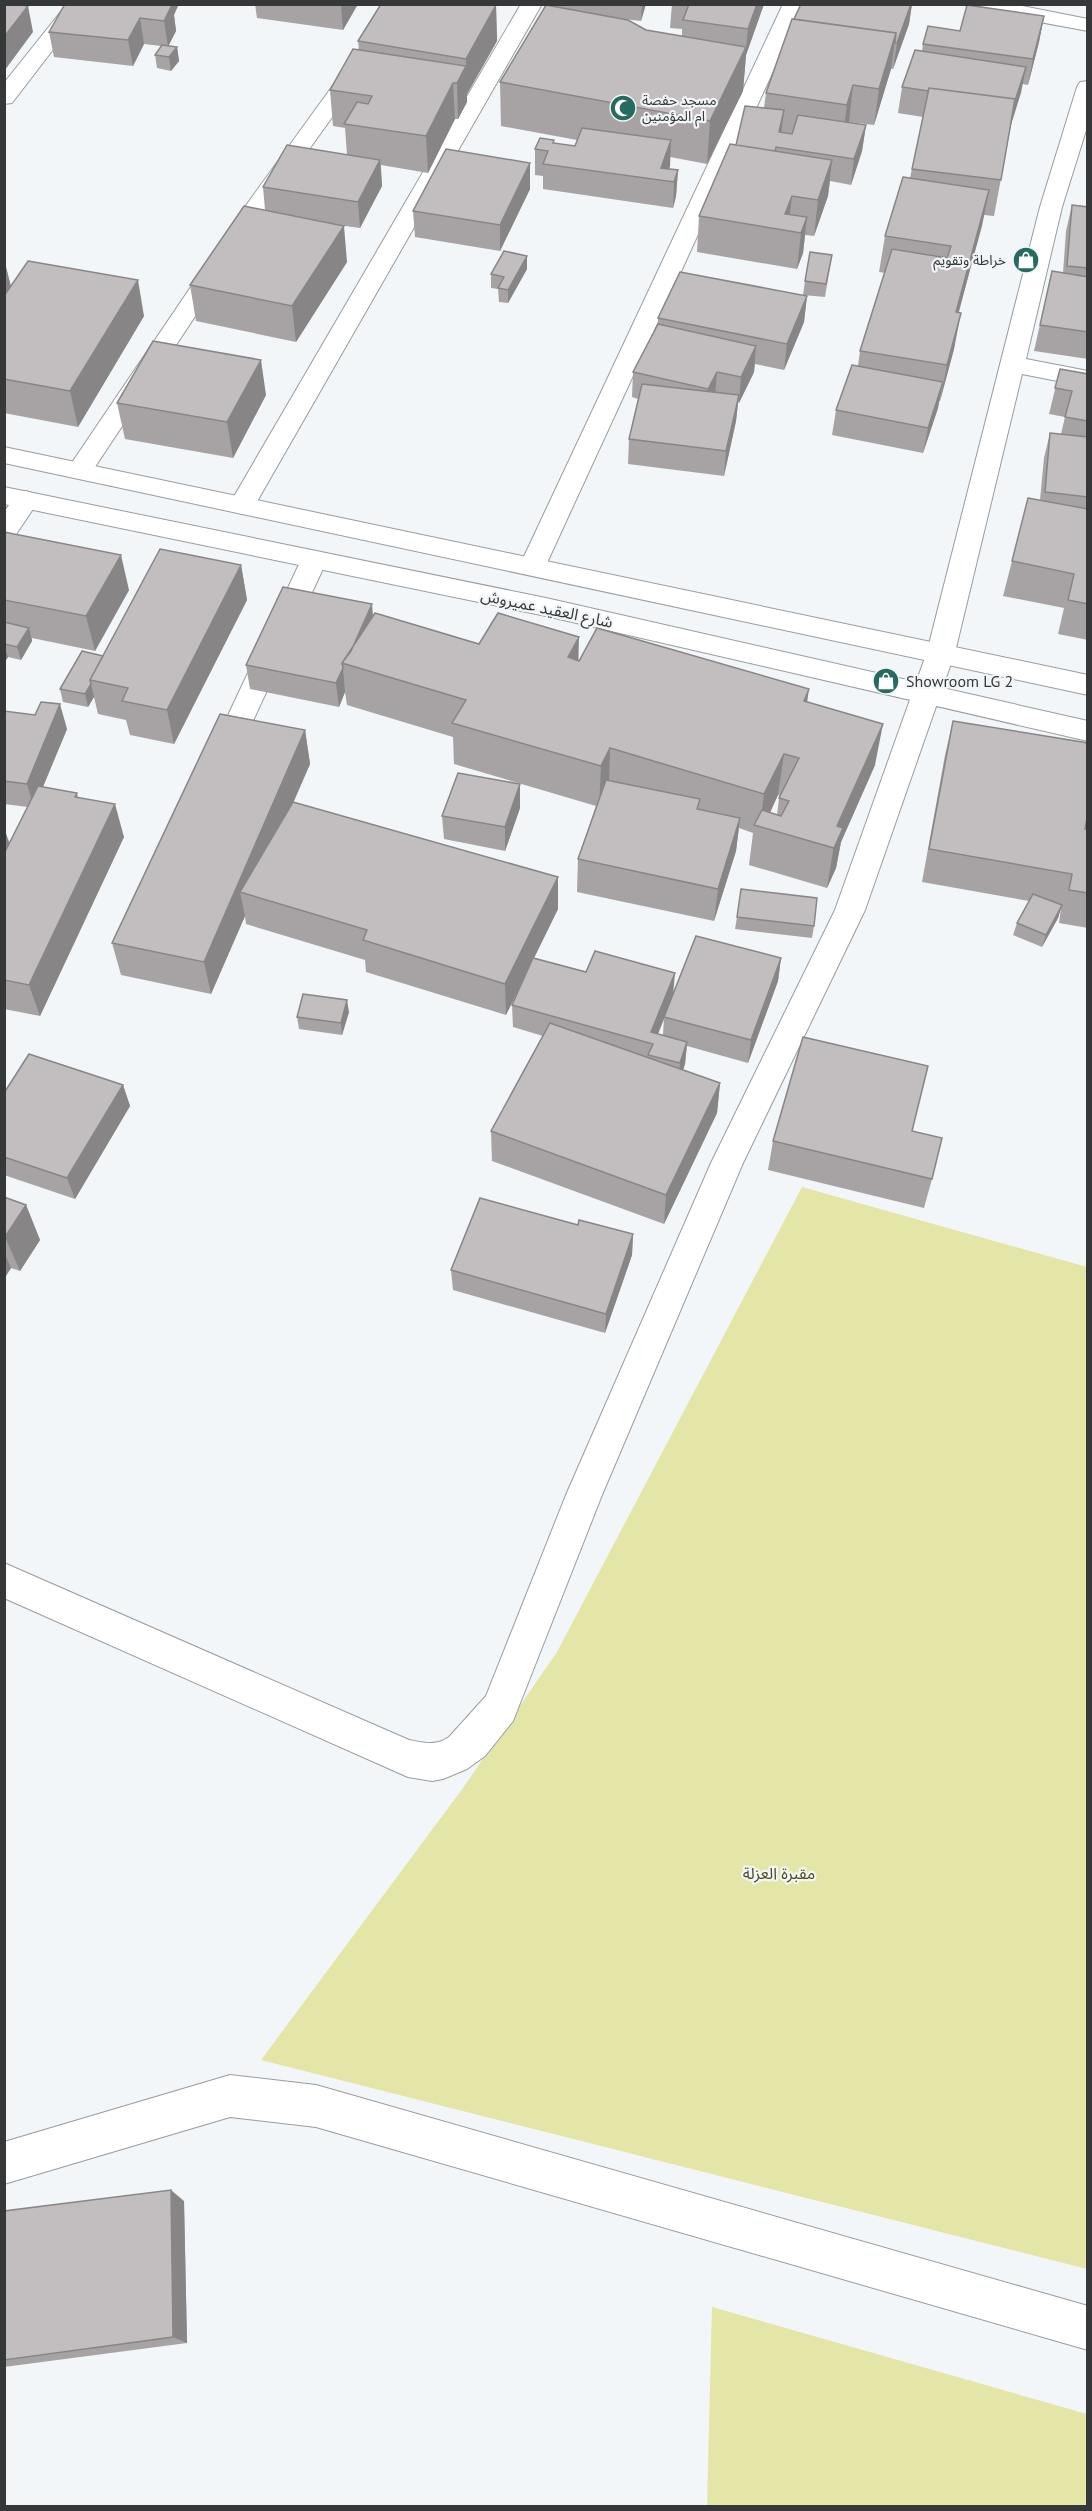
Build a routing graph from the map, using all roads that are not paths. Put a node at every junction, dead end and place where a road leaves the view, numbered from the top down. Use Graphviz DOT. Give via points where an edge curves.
graph roads {
  1 [pos="78,4"];
  2 [pos="403,4"];
  3 [pos="532,4"];
  4 [pos="794,4"];
  5 [pos="975,4"];
  6 [pos="1088,25"];
  7 [pos="1088,87"];
  8 [pos="4,98"];
  9 [pos="1012,364"];
  10 [pos="1088,379"];
  11 [pos="4,455"];
  12 [pos="80,470"];
  13 [pos="15,497"];
  14 [pos="242,505"];
  15 [pos="4,533"];
  16 [pos="314,560"];
  17 [pos="533,565"];
  18 [pos="941,652"];
  19 [pos="1088,685"];
  20 [pos="925,692"];
  21 [pos="1088,731"];
  22 [pos="209,785"];
  23 [pos="4,1580"];
  24 [pos="4,2163"];
  25 [pos="1088,2328"];
  1 -- 8 [label="street"];
  2 -- 12 [label="street" via="255,209"];
  3 -- 14 [label="street"];
  4 -- 17 [label="street"];
  5 -- 6 [label="street"];
  7 -- 9 [label="street" via="1060,209"];
  9 -- 10 [label="street"];
  9 -- 18 [label="street"];
  11 -- 12 [label="street"];
  12 -- 14 [label="street"];
  13 -- 15 [label="street"];
  13 -- 16 [label="street, شارع العقيد عميروش"];
  14 -- 17 [label="street"];
  16 -- 20 [label="street, شارع العقيد عميروش" via="546,607"];
  16 -- 22 [label="street"];
  17 -- 18 [label="street"];
  18 -- 19 [label="street"];
  18 -- 20 [label="street"];
  20 -- 21 [label="street, شارع العقيد عميروش"];
  20 -- 23 [label="street" via="850,910 727,1163 584,1495 500,1708 461,1752 429,1763 408,1758"];
  24 -- 25 [label="street" via="230,2096 316,2106"];
}
